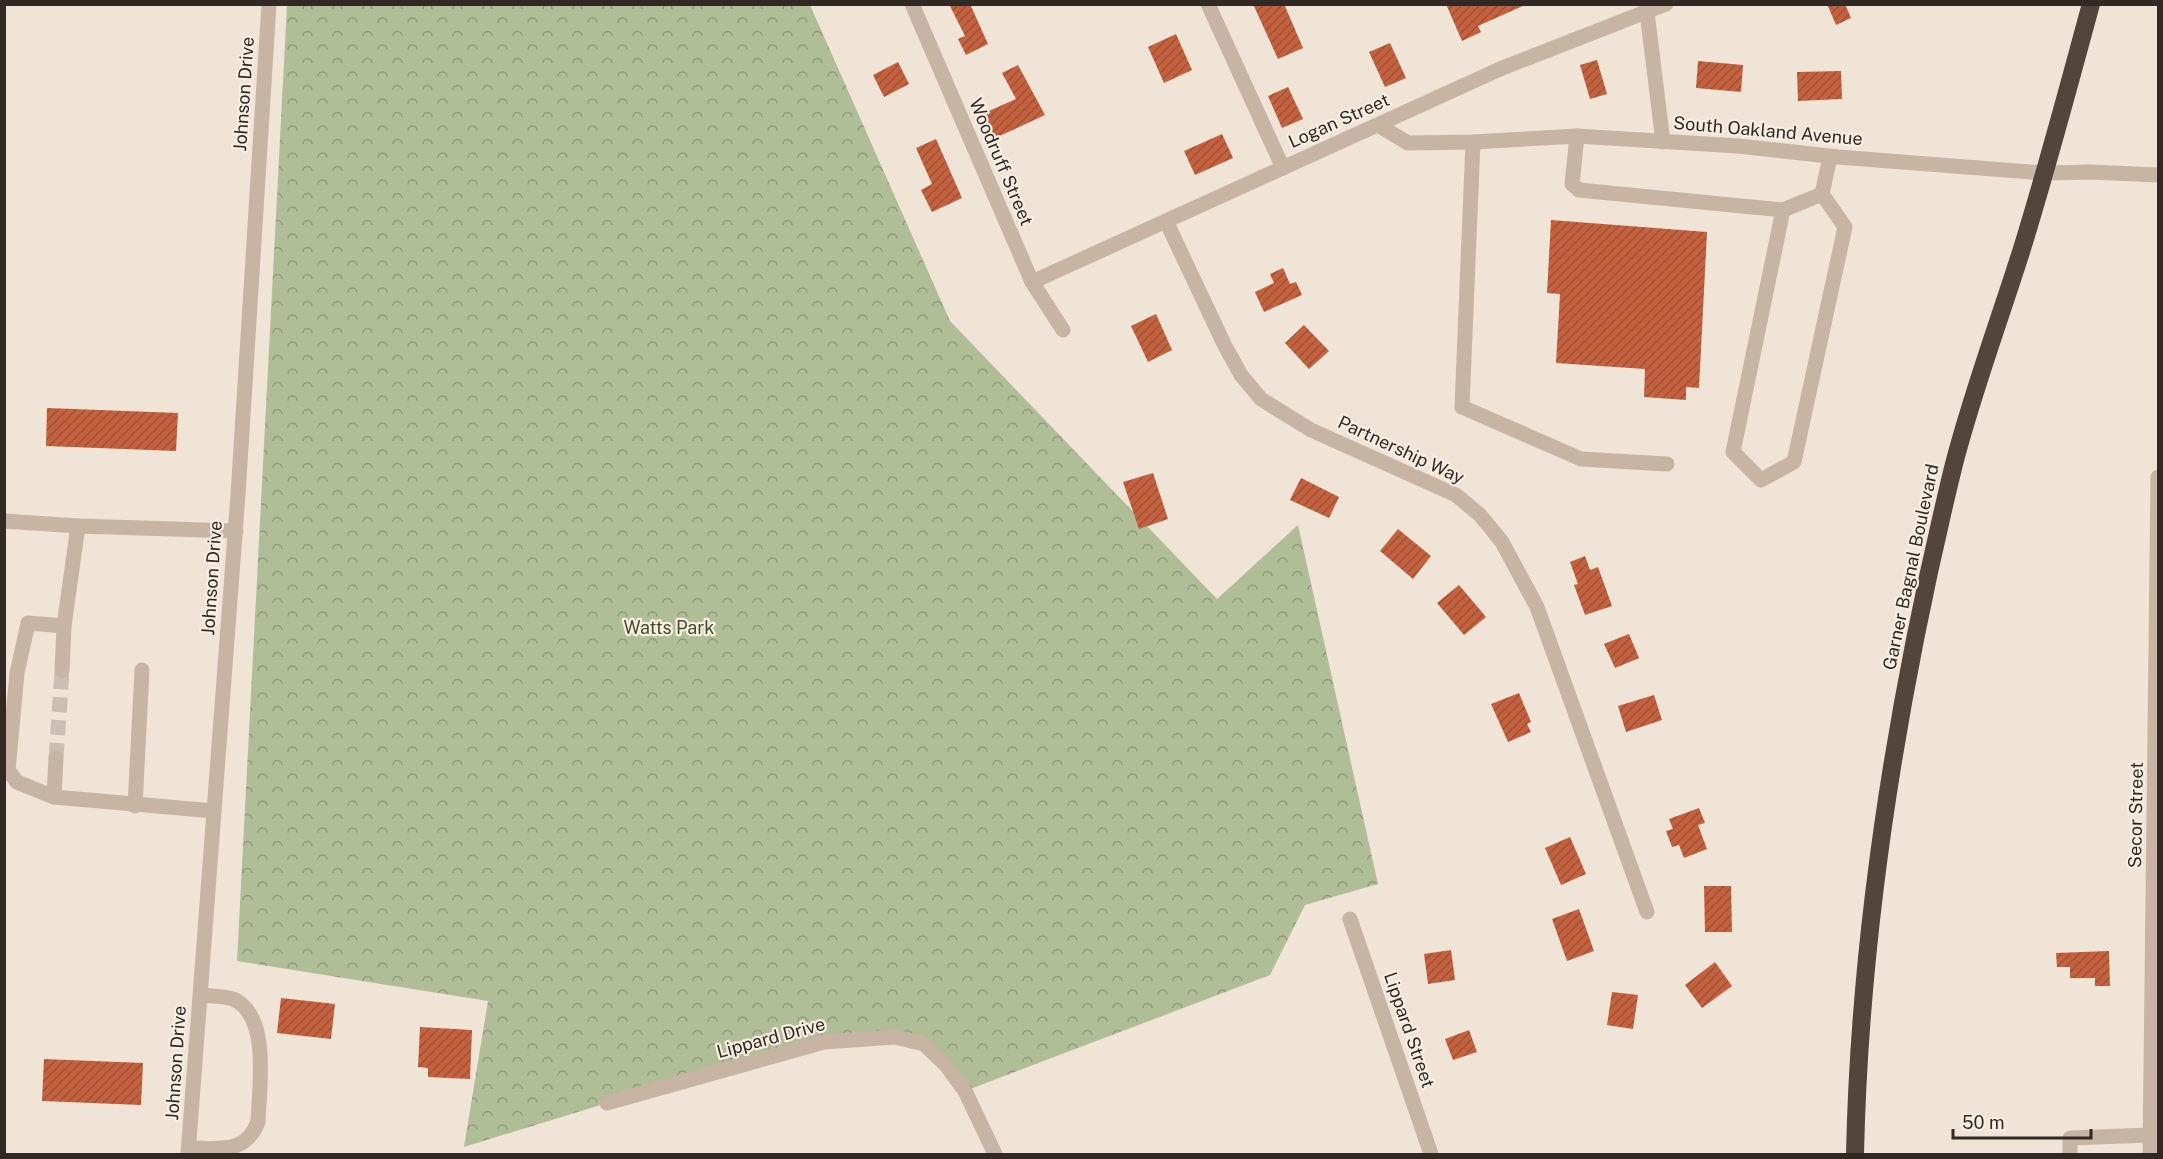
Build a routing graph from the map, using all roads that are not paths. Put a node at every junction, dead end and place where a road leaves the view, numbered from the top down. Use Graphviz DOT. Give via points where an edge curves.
graph roads {
  1 [pos="269,4"];
  2 [pos="912,4"];
  3 [pos="1208,4"];
  4 [pos="1665,4"];
  5 [pos="2091,4"];
  6 [pos="1647,8"];
  7 [pos="1378,125"];
  8 [pos="1577,136"];
  9 [pos="1473,142"];
  10 [pos="1663,142"];
  11 [pos="1830,157"];
  12 [pos="1283,168"];
  13 [pos="2045,173"];
  14 [pos="2158,176"];
  15 [pos="1822,194"];
  16 [pos="1783,210"];
  17 [pos="1166,221"];
  18 [pos="1032,282"];
  19 [pos="1063,330"];
  20 [pos="1667,464"];
  21 [pos="2158,477"];
  22 [pos="4,521"];
  23 [pos="2158,524"];
  24 [pos="78,526"];
  25 [pos="236,531"];
  26 [pos="63,626"];
  27 [pos="142,670"];
  28 [pos="62,671"];
  29 [pos="56,758"];
  30 [pos="6,769"];
  31 [pos="54,797"];
  32 [pos="135,806"];
  33 [pos="214,811"];
  34 [pos="1647,912"];
  35 [pos="1350,919"];
  36 [pos="201,995"];
  37 [pos="2156,995"];
  38 [pos="607,1103"];
  39 [pos="2150,1135"];
  40 [pos="189,1151"];
  41 [pos="995,1155"];
  42 [pos="1431,1155"];
  43 [pos="1855,1155"];
  44 [pos="2070,1155"];
  45 [pos="2150,1155"];
  1 -- 25 [label="street, Johnson Drive"];
  2 -- 18 [label="street, Woodruff Street"];
  3 -- 12 [label="street"];
  4 -- 6 [label="street, Logan Street"];
  5 -- 13 [label="highway, Garner Bagnal Boulevard"];
  6 -- 7 [label="street, Logan Street"];
  6 -- 10 [label="street"];
  7 -- 9 [label="street, South Oakland Avenue" via="1408,143"];
  7 -- 12 [label="street, Logan Street"];
  8 -- 9 [label="street, South Oakland Avenue"];
  8 -- 10 [label="street, South Oakland Avenue"];
  8 -- 16 [label="street" via="1572,184 1579,190"];
  9 -- 20 [label="street" via="1462,407 1581,459"];
  10 -- 11 [label="street, South Oakland Avenue"];
  11 -- 13 [label="street, South Oakland Avenue"];
  11 -- 15 [label="street"];
  12 -- 17 [label="street, Logan Street"];
  13 -- 14 [label="street, South Oakland Avenue"];
  13 -- 43 [label="highway, Garner Bagnal Boulevard" via="1955,462 1914,648 1885,815 1868,962"];
  15 -- 16 [label="street"];
  15 -- 16 [label="street" via="1845,227 1794,462 1761,480 1732,452"];
  17 -- 18 [label="street, Logan Street"];
  17 -- 34 [label="street, Partnership Way" via="1225,346 1241,375 1261,399 1311,430 1456,495 1480,515 1502,542 1537,607"];
  18 -- 19 [label="street, Woodruff Street"];
  21 -- 23 [label="street, Secor Street"];
  22 -- 24 [label="street"];
  23 -- 37 [label="street, Secor Street"];
  24 -- 25 [label="street"];
  24 -- 26 [label="street"];
  25 -- 33 [label="street, Johnson Drive"];
  26 -- 28 [label="street"];
  26 -- 30 [label="street" via="28,623 17,673"];
  27 -- 32 [label="street"];
  29 -- 31 [label="street"];
  30 -- 31 [label="street" via="17,782"];
  31 -- 32 [label="street"];
  32 -- 33 [label="street"];
  33 -- 36 [label="street, Johnson Drive"];
  35 -- 42 [label="street, Lippard Street"];
  36 -- 40 [label="street, Johnson Drive"];
  36 -- 40 [label="street" via="231,998 240,1003 258,1029 258,1122 253,1135 244,1143 231,1148"];
  37 -- 39 [label="street, Secor Street"];
  38 -- 41 [label="street, Lippard Drive" via="824,1041 895,1037 924,1044 946,1065 965,1091"];
  39 -- 44 [label="street" via="2070,1138"];
  39 -- 45 [label="street, Secor Street"];
}
